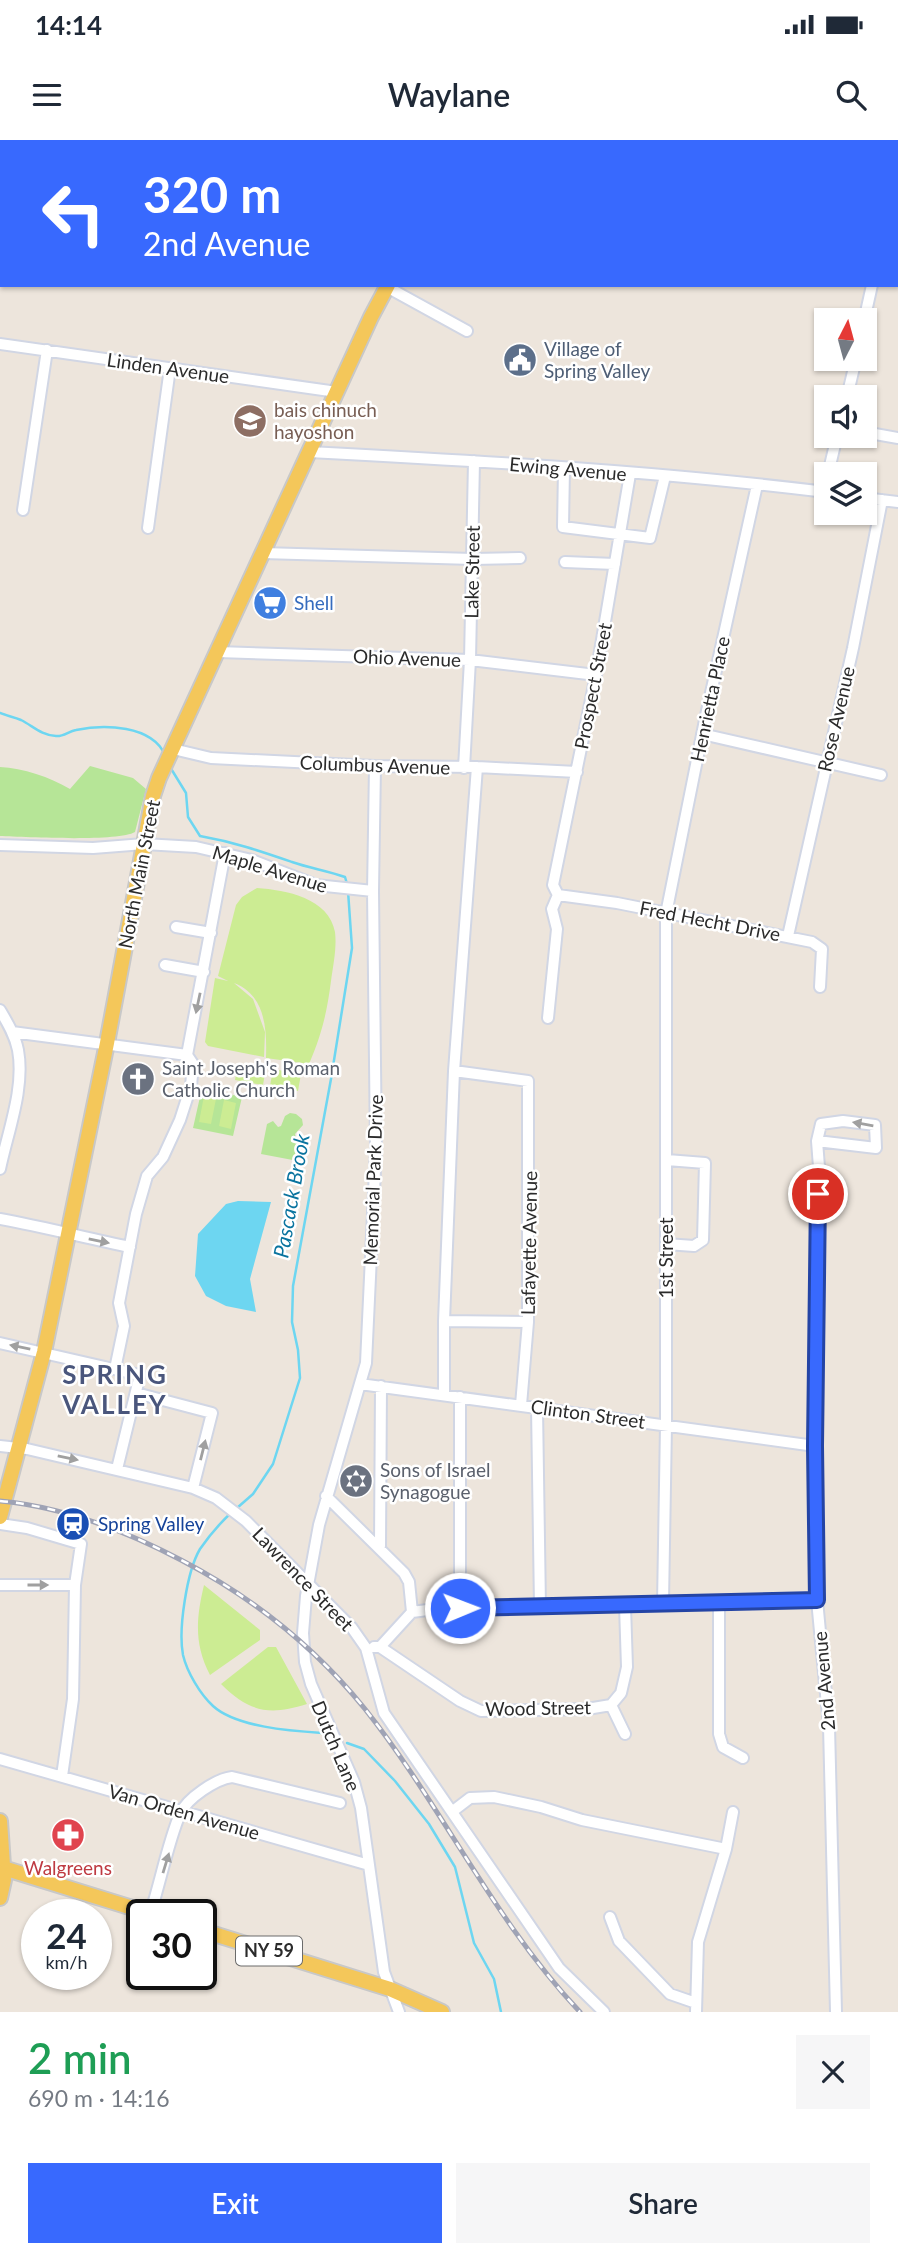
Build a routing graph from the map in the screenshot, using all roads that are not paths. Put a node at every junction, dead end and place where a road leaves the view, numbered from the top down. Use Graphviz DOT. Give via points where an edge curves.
graph roads {
  1 [pos="388,287"];
  2 [pos="390,287"];
  3 [pos="872,287"];
  4 [pos="867,308"];
  5 [pos="467,331"];
  6 [pos="0,344"];
  7 [pos="47,350"];
  8 [pos="170,368"];
  9 [pos="337,392"];
  10 [pos="877,434"];
  11 [pos="898,438"];
  12 [pos="309,453"];
  13 [pos="474,461"];
  14 [pos="564,468"];
  15 [pos="630,474"];
  16 [pos="665,476"];
  17 [pos="757,485"];
  18 [pos="814,488"];
  19 [pos="877,499"];
  20 [pos="882,500"];
  21 [pos="898,502"];
  22 [pos="23,510"];
  23 [pos="148,528"];
  24 [pos="620,534"];
  25 [pos="262,554"];
  26 [pos="520,558"];
  27 [pos="473,559"];
  28 [pos="565,562"];
  29 [pos="615,564"];
  30 [pos="217,652"];
  31 [pos="470,660"];
  32 [pos="596,676"];
  33 [pos="702,734"];
  34 [pos="169,757"];
  35 [pos="826,763"];
  36 [pos="375,766"];
  37 [pos="477,767"];
  38 [pos="464,768"];
  39 [pos="577,772"];
  40 [pos="881,775"];
  41 [pos="144,844"];
  42 [pos="0,845"];
  43 [pos="225,853"];
  44 [pos="373,891"];
  45 [pos="558,895"];
  46 [pos="666,914"];
  47 [pos="176,927"];
  48 [pos="211,933"];
  49 [pos="788,936"];
  50 [pos="166,965"];
  51 [pos="204,972"];
  52 [pos="820,987"];
  53 [pos="0,1010"];
  54 [pos="548,1018"];
  55 [pos="12,1032"];
  56 [pos="107,1043"];
  57 [pos="187,1055"];
  58 [pos="454,1071"];
  59 [pos="817,1141"];
  60 [pos="667,1160"];
  61 [pos="0,1169"];
  62 [pos="0,1219"];
  63 [pos="68,1233"];
  64 [pos="666,1244"];
  65 [pos="130,1247"];
  66 [pos="444,1321"];
  67 [pos="528,1322"];
  68 [pos="0,1343"];
  69 [pos="44,1352"];
  70 [pos="115,1369"];
  71 [pos="360,1384"];
  72 [pos="381,1386"];
  73 [pos="136,1393"];
  74 [pos="444,1394"];
  75 [pos="460,1397"];
  76 [pos="521,1405"];
  77 [pos="537,1407"];
  78 [pos="666,1425"];
  79 [pos="0,1446"];
  80 [pos="815,1446"];
  81 [pos="19,1448"];
  82 [pos="117,1469"];
  83 [pos="194,1488"];
  84 [pos="326,1496"];
  85 [pos="1,1514"];
  86 [pos="380,1546"];
  87 [pos="0,1585"];
  88 [pos="75,1585"];
  89 [pos="308,1586"];
  90 [pos="817,1600"];
  91 [pos="719,1602"];
  92 [pos="663,1603"];
  93 [pos="625,1606"];
  94 [pos="540,1607"];
  95 [pos="460,1608"];
  96 [pos="412,1612"];
  97 [pos="380,1647"];
  98 [pos="366,1648"];
  99 [pos="611,1705"];
  100 [pos="625,1734"];
  101 [pos="743,1758"];
  102 [pos="0,1759"];
  103 [pos="62,1776"];
  104 [pos="340,1803"];
  105 [pos="181,1811"];
  106 [pos="453,1811"];
  107 [pos="733,1812"];
  108 [pos="0,1821"];
  109 [pos="726,1849"];
  110 [pos="369,1865"];
  111 [pos="2,1868"];
  112 [pos="0,1898"];
  113 [pos="155,1899"];
  114 [pos="126,1906"];
  115 [pos="610,1917"];
  116 [pos="217,1935"];
  117 [pos="390,1989"];
  118 [pos="696,2008"];
  119 [pos="398,2012"];
  120 [pos="419,2012"];
  121 [pos="437,2012"];
  122 [pos="442,2012"];
  123 [pos="604,2012"];
  124 [pos="836,2012"];
  1 -- 9 [label="main road, North Main Street"];
  2 -- 5 [label="street"];
  3 -- 4 [label="street"];
  6 -- 7 [label="street, Linden Avenue"];
  7 -- 8 [label="street, Linden Avenue"];
  7 -- 22 [label="street"];
  8 -- 9 [label="street, Linden Avenue"];
  8 -- 23 [label="street"];
  9 -- 12 [label="main road, North Main Street"];
  10 -- 11 [label="street"];
  12 -- 13 [label="street, Ewing Avenue"];
  12 -- 25 [label="main road, North Main Street"];
  13 -- 14 [label="street, Ewing Avenue"];
  13 -- 27 [label="street, Lake Street"];
  14 -- 15 [label="street, Ewing Avenue"];
  14 -- 24 [label="street" via="564,527"];
  15 -- 16 [label="street, Ewing Avenue"];
  15 -- 24 [label="street, Prospect Street"];
  16 -- 17 [label="street, Ewing Avenue"];
  16 -- 24 [label="street" via="650,538"];
  17 -- 18 [label="street, Ewing Avenue"];
  17 -- 33 [label="street, Henrietta Place"];
  19 -- 20 [label="street"];
  20 -- 21 [label="street"];
  20 -- 35 [label="street, Rose Avenue"];
  24 -- 29 [label="street, Prospect Street"];
  25 -- 27 [label="street"];
  25 -- 30 [label="main road, North Main Street"];
  26 -- 27 [label="street"];
  27 -- 31 [label="street, Lake Street"];
  28 -- 29 [label="street"];
  29 -- 32 [label="street, Prospect Street"];
  30 -- 31 [label="street, Ohio Avenue"];
  30 -- 34 [label="main road, North Main Street"];
  31 -- 32 [label="street, Ohio Avenue"];
  31 -- 38 [label="street, Lake Street"];
  32 -- 39 [label="street, Prospect Street"];
  33 -- 35 [label="street"];
  33 -- 46 [label="street, Henrietta Place"];
  34 -- 36 [label="street, Columbus Avenue"];
  34 -- 41 [label="main road, North Main Street" via="153,796"];
  35 -- 40 [label="street"];
  35 -- 49 [label="street, Rose Avenue"];
  36 -- 38 [label="street, Columbus Avenue"];
  36 -- 44 [label="street, Memorial Park Drive"];
  37 -- 38 [label="street, Columbus Avenue"];
  37 -- 39 [label="street, Columbus Avenue"];
  37 -- 58 [label="street"];
  39 -- 45 [label="street, Prospect Street" via="553,885"];
  41 -- 42 [label="street, Maple Avenue" via="93,848"];
  41 -- 43 [label="street, Maple Avenue"];
  41 -- 56 [label="main road, North Main Street"];
  43 -- 44 [label="street, Maple Avenue" via="305,881"];
  43 -- 48 [label="street"];
  44 -- 71 [label="street, Memorial Park Drive" via="376,1149 368,1337"];
  45 -- 46 [label="street, Fred Hecht Drive"];
  45 -- 54 [label="street, Prospect Street" via="552,909 557,929"];
  46 -- 49 [label="street, Fred Hecht Drive"];
  46 -- 60 [label="street, 1st Street"];
  47 -- 48 [label="street"];
  48 -- 51 [label="street"];
  49 -- 52 [label="street, Fred Hecht Drive" via="822,949"];
  50 -- 51 [label="street"];
  51 -- 57 [label="street, one-way"];
  53 -- 55 [label="street"];
  55 -- 56 [label="street"];
  55 -- 61 [label="street" via="18,1049 19,1084"];
  56 -- 57 [label="street"];
  56 -- 63 [label="main road, North Main Street"];
  57 -- 65 [label="street" via="193,1064 191,1086 163,1157 148,1176"];
  58 -- 66 [label="street"];
  58 -- 67 [label="street, Lafayette Avenue" via="528,1081"];
  59 -- 59 [label="street, one-way" via="876,1148 875,1125 821,1124"];
  59 -- 80 [label="street, 2nd Avenue"];
  60 -- 64 [label="street, 1st Street"];
  60 -- 64 [label="street" via="705,1163 703,1240 694,1246"];
  62 -- 63 [label="street"];
  63 -- 65 [label="street, one-way"];
  63 -- 69 [label="main road, North Main Street"];
  64 -- 78 [label="street, 1st Street"];
  65 -- 70 [label="street" via="119,1303 124,1326"];
  66 -- 67 [label="street"];
  66 -- 74 [label="street"];
  67 -- 76 [label="street, Lafayette Avenue"];
  69 -- 68 [label="street, one-way"];
  69 -- 70 [label="street"];
  69 -- 81 [label="main road, North Main Street"];
  70 -- 73 [label="street" via="140,1375"];
  71 -- 72 [label="street, Clinton Street"];
  71 -- 84 [label="street, Memorial Park Drive"];
  72 -- 74 [label="street, Clinton Street"];
  72 -- 86 [label="street"];
  73 -- 82 [label="street"];
  83 -- 73 [label="street, one-way" via="212,1412"];
  74 -- 75 [label="street, Clinton Street"];
  75 -- 76 [label="street, Clinton Street"];
  75 -- 95 [label="street"];
  76 -- 77 [label="street, Clinton Street"];
  77 -- 78 [label="street, Clinton Street"];
  77 -- 94 [label="street"];
  78 -- 80 [label="street, Clinton Street"];
  78 -- 92 [label="street, 1st Street"];
  79 -- 81 [label="street, Lawrence Street"];
  80 -- 90 [label="street, 2nd Avenue"];
  81 -- 82 [label="street, Lawrence Street, one-way"];
  81 -- 85 [label="main road, North Main Street"];
  82 -- 83 [label="street, Lawrence Street"];
  83 -- 89 [label="street, Lawrence Street" via="246,1521"];
  84 -- 86 [label="street"];
  84 -- 89 [label="street, Memorial Park Drive"];
  85 -- 88 [label="street" via="27,1528 81,1544"];
  86 -- 96 [label="street" via="409,1582"];
  87 -- 88 [label="street, one-way"];
  88 -- 103 [label="street" via="73,1699"];
  89 -- 98 [label="street, Lawrence Street"];
  89 -- 110 [label="street, Dutch Lane" via="303,1633 307,1670 354,1782"];
  90 -- 91 [label="street"];
  90 -- 124 [label="street, 2nd Avenue" via="829,1726"];
  91 -- 92 [label="street"];
  91 -- 101 [label="street" via="719,1734 723,1747"];
  92 -- 93 [label="street"];
  93 -- 94 [label="street"];
  93 -- 99 [label="street, Wood Street" via="627,1667 621,1693"];
  94 -- 95 [label="street"];
  95 -- 96 [label="street"];
  96 -- 97 [label="street"];
  97 -- 98 [label="street"];
  97 -- 99 [label="street, Wood Street" via="460,1702 481,1711"];
  98 -- 106 [label="street, Lawrence Street" via="384,1713"];
  99 -- 100 [label="street"];
  102 -- 103 [label="street, Van Orden Avenue"];
  103 -- 105 [label="street, Van Orden Avenue"];
  104 -- 105 [label="street" via="232,1777 210,1784"];
  105 -- 110 [label="street, Van Orden Avenue"];
  113 -- 105 [label="street, one-way"];
  106 -- 109 [label="street" via="470,1798 494,1797"];
  106 -- 123 [label="street, Lawrence Street" via="559,1968"];
  107 -- 109 [label="street"];
  108 -- 111 [label="main road"];
  109 -- 118 [label="street" via="698,1942"];
  110 -- 117 [label="street, Dutch Lane"];
  111 -- 112 [label="main road"];
  111 -- 114 [label="main road"];
  115 -- 118 [label="street" via="619,1941 670,1994"];
  116 -- 117 [label="main road, NY 59"];
  117 -- 119 [label="street, Dutch Lane"];
  117 -- 122 [label="main road, NY 59"];
  120 -- 121 [label="main road"];
}
